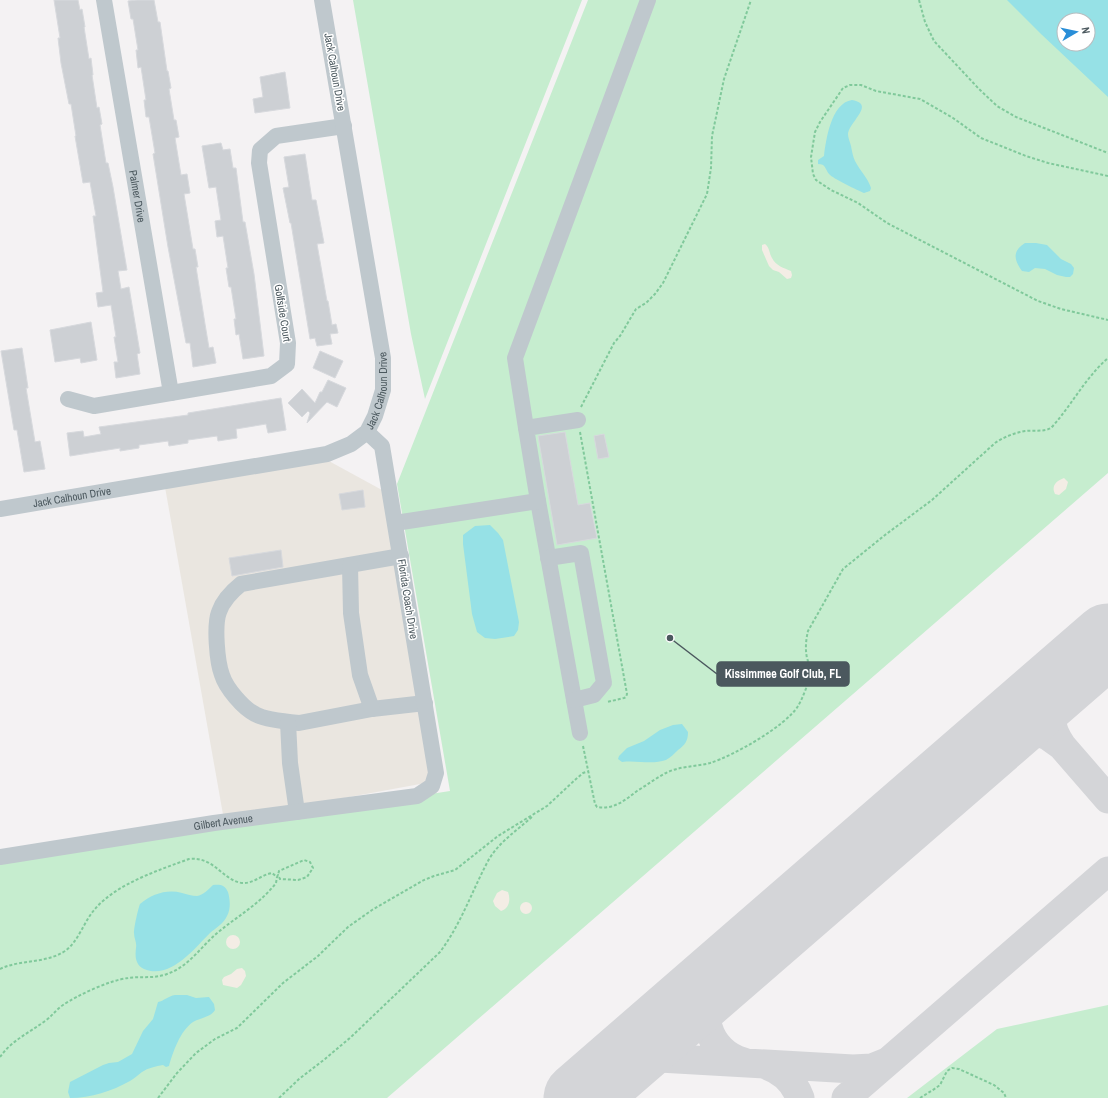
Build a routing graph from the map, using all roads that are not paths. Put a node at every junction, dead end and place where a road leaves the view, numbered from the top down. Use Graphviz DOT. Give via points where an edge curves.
graph roads {
  1 [pos="104,0"];
  2 [pos="322,0"];
  3 [pos="648,0"];
  4 [pos="344,126"];
  5 [pos="171,393"];
  6 [pos="68,399"];
  7 [pos="578,415"];
  8 [pos="526,428"];
  9 [pos="367,432"];
  10 [pos="538,501"];
  11 [pos="0,509"];
  12 [pos="395,523"];
  13 [pos="401,556"];
  14 [pos="548,558"];
  15 [pos="350,565"];
  16 [pos="574,700"];
  17 [pos="425,703"];
  18 [pos="372,709"];
  19 [pos="288,722"];
  20 [pos="580,733"];
  21 [pos="436,773"];
  22 [pos="298,812"];
  23 [pos="0,857"];
  1 -- 5 [label="street, Palmer Drive"];
  2 -- 4 [label="street, Jack Calhoun Drive"];
  3 -- 8 [label="street" via="515,358"];
  4 -- 5 [label="street, Golfside Court" via="276,136 260,150 259,163 288,343 287,364 271,376"];
  4 -- 9 [label="street, Jack Calhoun Drive" via="383,358 383,390"];
  5 -- 6 [label="street, Golfside Court" via="94,406"];
  7 -- 8 [label="street"];
  8 -- 10 [label="street"];
  9 -- 11 [label="street, Jack Calhoun Drive" via="351,444 327,454"];
  9 -- 12 [label="street, Florida Coach Drive" via="382,446"];
  10 -- 12 [label="street"];
  10 -- 14 [label="street"];
  12 -- 13 [label="street, Florida Coach Drive"];
  13 -- 15 [label="street"];
  13 -- 17 [label="street, Florida Coach Drive"];
  14 -- 16 [label="street"];
  14 -- 16 [label="street" via="581,554 604,683 594,695"];
  15 -- 18 [label="street" via="352,613 360,675"];
  15 -- 19 [label="street" via="241,584 227,595 218,613 216,638 222,676 238,701 256,715"];
  16 -- 20 [label="street"];
  17 -- 18 [label="street"];
  17 -- 21 [label="street, Florida Coach Drive"];
  18 -- 19 [label="street" via="299,723"];
  19 -- 22 [label="street" via="290,763"];
  21 -- 22 [label="street, Gilbert Avenue" via="432,786 417,796"];
  22 -- 23 [label="street, Gilbert Avenue"];
}
